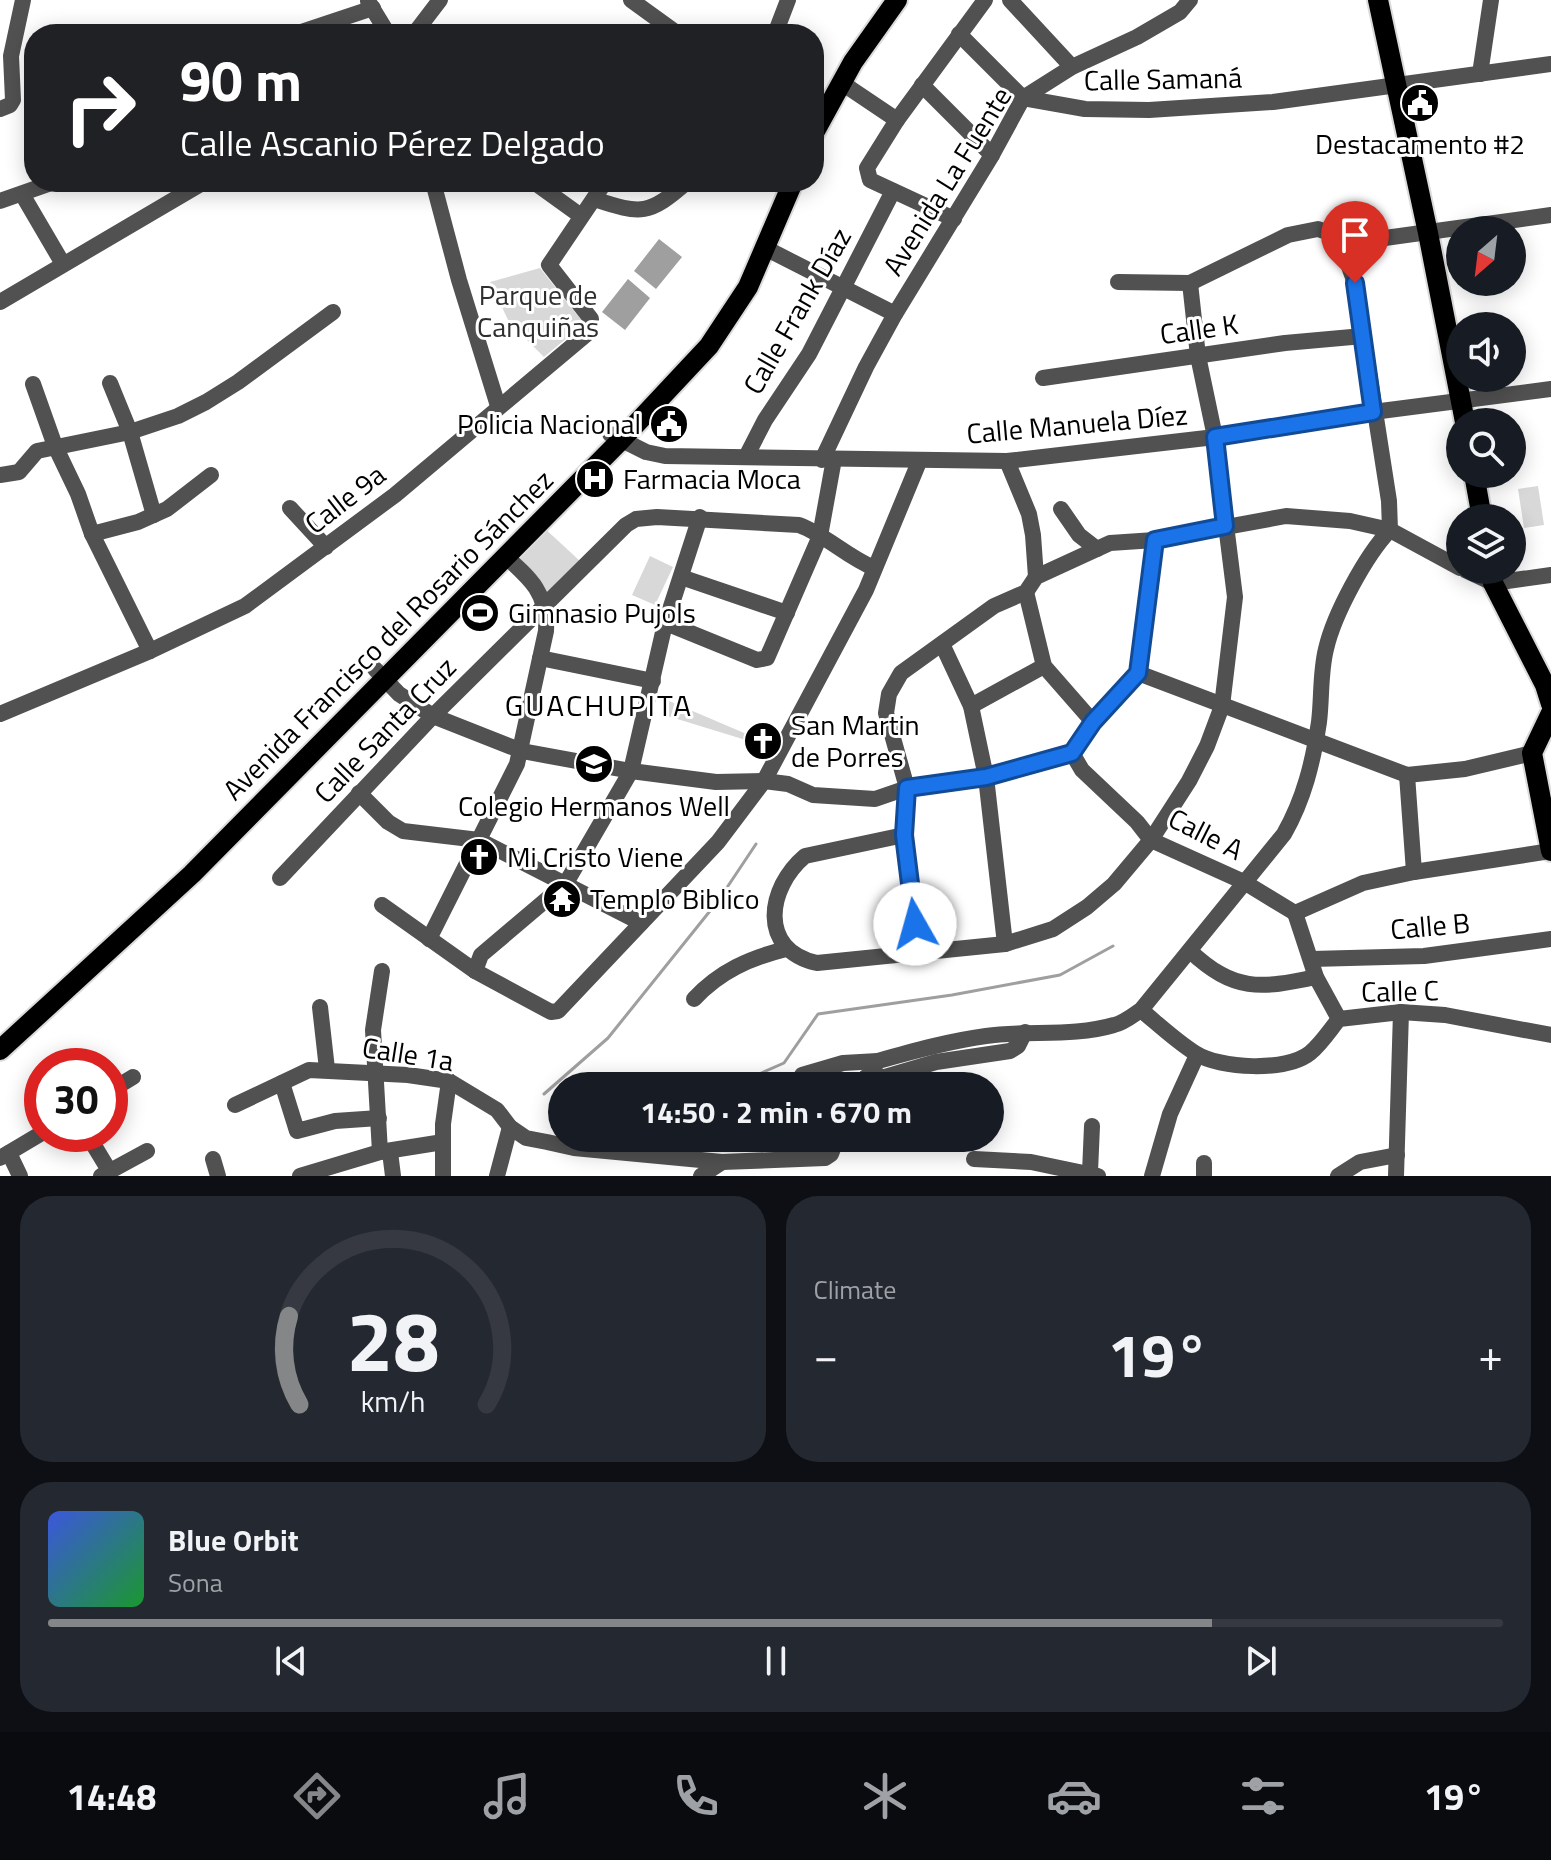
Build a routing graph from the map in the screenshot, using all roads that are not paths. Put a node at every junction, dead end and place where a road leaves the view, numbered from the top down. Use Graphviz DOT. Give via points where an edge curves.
graph roads {
  1 [pos="23,0"];
  2 [pos="440,0"];
  3 [pos="631,0"];
  4 [pos="788,0"];
  5 [pos="886,0"];
  6 [pos="897,0"];
  7 [pos="985,0"];
  8 [pos="1010,0"];
  9 [pos="1190,0"];
  10 [pos="1378,0"];
  11 [pos="1491,0"];
  12 [pos="370,4"];
  13 [pos="320,24"];
  14 [pos="382,24"];
  15 [pos="422,24"];
  16 [pos="664,24"];
  17 [pos="779,24"];
  18 [pos="959,34"];
  19 [pos="1551,64"];
  20 [pos="1072,67"];
  21 [pos="1480,74"];
  22 [pos="842,83"];
  23 [pos="922,85"];
  24 [pos="1395,86"];
  25 [pos="824,96"];
  26 [pos="1023,98"];
  27 [pos="0,109"];
  28 [pos="824,115"];
  29 [pos="897,120"];
  30 [pos="992,155"];
  31 [pos="893,191"];
  32 [pos="27,192"];
  33 [pos="187,192"];
  34 [pos="436,192"];
  35 [pos="548,192"];
  36 [pos="599,192"];
  37 [pos="674,192"];
  38 [pos="779,192"];
  39 [pos="789,192"];
  40 [pos="22,194"];
  41 [pos="594,199"];
  42 [pos="0,201"];
  43 [pos="1551,215"];
  44 [pos="581,216"];
  45 [pos="954,219"];
  46 [pos="1428,233"];
  47 [pos="1338,236"];
  48 [pos="765,248"];
  49 [pos="63,264"];
  50 [pos="1118,282"];
  51 [pos="1190,283"];
  52 [pos="843,289"];
  53 [pos="0,302"];
  54 [pos="333,312"];
  55 [pos="895,314"];
  56 [pos="1363,336"];
  57 [pos="1198,356"];
  58 [pos="1043,378"];
  59 [pos="110,383"];
  60 [pos="33,384"];
  61 [pos="1551,389"];
  62 [pos="1462,401"];
  63 [pos="498,406"];
  64 [pos="1463,408"];
  65 [pos="1373,412"];
  66 [pos="130,432"];
  67 [pos="616,437"];
  68 [pos="1215,437"];
  69 [pos="55,446"];
  70 [pos="746,457"];
  71 [pos="828,460"];
  72 [pos="1007,461"];
  73 [pos="919,462"];
  74 [pos="0,475"];
  75 [pos="211,475"];
  76 [pos="290,508"];
  77 [pos="1061,509"];
  78 [pos="154,515"];
  79 [pos="700,517"];
  80 [pos="1225,526"];
  81 [pos="1390,530"];
  82 [pos="92,534"];
  83 [pos="820,536"];
  84 [pos="1155,540"];
  85 [pos="326,547"];
  86 [pos="1097,549"];
  87 [pos="505,556"];
  88 [pos="1446,560"];
  89 [pos="874,568"];
  90 [pos="1551,575"];
  91 [pos="1526,576"];
  92 [pos="681,577"];
  93 [pos="1036,577"];
  94 [pos="1495,584"];
  95 [pos="1026,592"];
  96 [pos="544,606"];
  97 [pos="787,613"];
  98 [pos="666,623"];
  99 [pos="942,644"];
  100 [pos="150,651"];
  101 [pos="540,658"];
  102 [pos="1533,664"];
  103 [pos="1044,666"];
  104 [pos="1138,673"];
  105 [pos="380,674"];
  106 [pos="653,681"];
  107 [pos="1551,683"];
  108 [pos="1551,704"];
  109 [pos="971,706"];
  110 [pos="1222,706"];
  111 [pos="0,714"];
  112 [pos="1551,715"];
  113 [pos="433,716"];
  114 [pos="1093,722"];
  115 [pos="1314,742"];
  116 [pos="522,751"];
  117 [pos="1072,753"];
  118 [pos="1532,753"];
  119 [pos="631,771"];
  120 [pos="1407,775"];
  121 [pos="986,777"];
  122 [pos="764,781"];
  123 [pos="907,788"];
  124 [pos="359,793"];
  125 [pos="904,835"];
  126 [pos="479,840"];
  127 [pos="1151,840"];
  128 [pos="1551,851"];
  129 [pos="1414,872"];
  130 [pos="280,878"];
  131 [pos="1244,882"];
  132 [pos="566,883"];
  133 [pos="382,905"];
  134 [pos="1295,913"];
  135 [pos="641,923"];
  136 [pos="429,939"];
  137 [pos="1551,939"];
  138 [pos="1005,944"];
  139 [pos="786,949"];
  140 [pos="1190,951"];
  141 [pos="918,954"];
  142 [pos="1312,959"];
  143 [pos="382,971"];
  144 [pos="475,971"];
  145 [pos="1316,977"];
  146 [pos="63,984"];
  147 [pos="694,999"];
  148 [pos="320,1007"];
  149 [pos="1141,1010"];
  150 [pos="1401,1012"];
  151 [pos="1339,1019"];
  152 [pos="1025,1032"];
  153 [pos="0,1035"];
  154 [pos="1551,1035"];
  155 [pos="0,1050"];
  156 [pos="1197,1055"];
  157 [pos="878,1061"];
  158 [pos="327,1069"];
  159 [pos="812,1072"];
  160 [pos="870,1072"];
  161 [pos="902,1072"];
  162 [pos="376,1073"];
  163 [pos="133,1077"];
  164 [pos="128,1080"];
  165 [pos="449,1081"];
  166 [pos="282,1083"];
  167 [pos="235,1105"];
  168 [pos="379,1118"];
  169 [pos="1092,1126"];
  170 [pos="510,1127"];
  171 [pos="443,1142"];
  172 [pos="24,1144"];
  173 [pos="147,1151"];
  174 [pos="95,1152"];
  175 [pos="385,1152"];
  176 [pos="832,1152"];
  177 [pos="1397,1155"];
  178 [pos="4,1156"];
  179 [pos="213,1159"];
  180 [pos="974,1159"];
  181 [pos="722,1162"];
  182 [pos="105,1174"];
  183 [pos="1094,1174"];
  184 [pos="20,1176"];
  185 [pos="218,1176"];
  186 [pos="300,1176"];
  187 [pos="393,1176"];
  188 [pos="443,1176"];
  189 [pos="497,1176"];
  190 [pos="701,1176"];
  191 [pos="1152,1176"];
  192 [pos="1338,1176"];
  193 [pos="1396,1176"];
  1 -- 27 [label="street" via="11,56 13,100"];
  2 -- 15 [label="street"];
  3 -- 16 [label="street"];
  4 -- 17 [label="street"];
  5 -- 25 [label="main road"];
  6 -- 22 [label="main road"];
  7 -- 18 [label="street"];
  8 -- 20 [label="street"];
  9 -- 20 [label="street, Avenida La Fuente" via="1180,12 1137,37"];
  10 -- 24 [label="main road"];
  11 -- 21 [label="street"];
  12 -- 13 [label="street"];
  12 -- 14 [label="street"];
  18 -- 23 [label="street"];
  18 -- 26 [label="street"];
  19 -- 21 [label="street, Calle Samaná"];
  20 -- 26 [label="street, Avenida La Fuente"];
  21 -- 24 [label="street, Calle Samaná"];
  22 -- 28 [label="main road"];
  22 -- 29 [label="street"];
  23 -- 29 [label="street"];
  23 -- 30 [label="street"];
  24 -- 26 [label="street, Calle Samaná" via="1273,102 1149,110 1085,109"];
  24 -- 46 [label="main road"];
  26 -- 30 [label="street, Avenida La Fuente"];
  29 -- 31 [label="street" via="867,168 870,180"];
  30 -- 45 [label="street, Avenida La Fuente"];
  31 -- 45 [label="street"];
  31 -- 52 [label="street, Calle Frank Díaz"];
  32 -- 40 [label="street"];
  33 -- 49 [label="street"];
  34 -- 63 [label="street"];
  35 -- 44 [label="street"];
  36 -- 41 [label="street"];
  37 -- 41 [label="street" via="653,209"];
  38 -- 67 [label="main road, Avenida Francisco del Rosario Sánchez" via="722,311"];
  39 -- 48 [label="main road, Avenida Francisco del Rosario Sánchez"];
  40 -- 42 [label="street"];
  40 -- 49 [label="street"];
  41 -- 44 [label="street"];
  43 -- 46 [label="street"];
  44 -- 63 [label="street, Calle 9a" via="549,265 591,319 589,332"];
  45 -- 55 [label="street, Avenida La Fuente"];
  46 -- 47 [label="street" via="1356,242"];
  46 -- 62 [label="main road"];
  47 -- 51 [label="street" via="1318,229 1288,235"];
  47 -- 56 [label="street" via="1355,283"];
  48 -- 52 [label="street"];
  48 -- 67 [label="main road, Avenida Francisco del Rosario Sánchez" via="723,328"];
  49 -- 53 [label="street"];
  50 -- 51 [label="street"];
  51 -- 57 [label="street"];
  52 -- 55 [label="street"];
  52 -- 70 [label="street, Calle Frank Díaz"];
  54 -- 66 [label="street" via="206,402"];
  55 -- 71 [label="street, Avenida La Fuente" via="866,367"];
  56 -- 57 [label="street, Calle K"];
  56 -- 65 [label="street"];
  57 -- 58 [label="street, Calle K"];
  57 -- 68 [label="street"];
  59 -- 66 [label="street"];
  60 -- 69 [label="street"];
  61 -- 62 [label="street, Calle Manuela Díez"];
  62 -- 64 [label="main road"];
  62 -- 65 [label="street, Calle Manuela Díez"];
  63 -- 85 [label="street, Calle 9a"];
  65 -- 68 [label="street, Calle Manuela Díez"];
  65 -- 81 [label="street"];
  66 -- 69 [label="street"];
  66 -- 78 [label="street"];
  67 -- 70 [label="street, Calle Manuela Díez" via="665,456"];
  67 -- 87 [label="main road, Avenida Francisco del Rosario Sánchez"];
  67 -- 105 [label="main road, Avenida Francisco del Rosario Sánchez"];
  68 -- 72 [label="street, Calle Manuela Díez"];
  68 -- 80 [label="street"];
  69 -- 74 [label="street" via="37,451 16,474"];
  69 -- 82 [label="street"];
  70 -- 71 [label="street, Calle Manuela Díez"];
  71 -- 73 [label="street, Calle Manuela Díez"];
  71 -- 83 [label="street, Avenida La Fuente"];
  72 -- 73 [label="street, Calle Manuela Díez"];
  72 -- 93 [label="street" via="1029,514"];
  73 -- 89 [label="street"];
  75 -- 78 [label="street"];
  76 -- 85 [label="street"];
  77 -- 86 [label="street" via="1079,535"];
  78 -- 82 [label="street"];
  79 -- 83 [label="street, Calle Santa Cruz" via="799,525"];
  79 -- 92 [label="street"];
  79 -- 96 [label="street, Calle Santa Cruz" via="636,519"];
  80 -- 81 [label="street" via="1286,516"];
  80 -- 84 [label="street"];
  80 -- 110 [label="street" via="1235,597"];
  81 -- 88 [label="street"];
  81 -- 115 [label="street" via="1374,547 1334,625 1321,672"];
  82 -- 100 [label="street"];
  83 -- 89 [label="street, Calle Santa Cruz"];
  83 -- 97 [label="street, Avenida La Fuente"];
  84 -- 86 [label="street"];
  84 -- 104 [label="street"];
  85 -- 100 [label="street, Calle 9a" via="245,606"];
  86 -- 93 [label="street"];
  87 -- 96 [label="street" via="535,583"];
  87 -- 105 [label="main road, Avenida Francisco del Rosario Sánchez"];
  89 -- 122 [label="street"];
  90 -- 91 [label="street"];
  92 -- 97 [label="street"];
  92 -- 98 [label="street"];
  93 -- 95 [label="street"];
  94 -- 102 [label="main road"];
  95 -- 99 [label="street" via="994,606"];
  95 -- 103 [label="street"];
  96 -- 101 [label="street"];
  96 -- 113 [label="street, Calle Santa Cruz"];
  97 -- 98 [label="street, Avenida La Fuente" via="767,658 757,660"];
  98 -- 106 [label="street"];
  99 -- 109 [label="street"];
  99 -- 123 [label="street" via="901,673 889,694 886,713"];
  100 -- 111 [label="street, Calle 9a"];
  101 -- 106 [label="street"];
  101 -- 116 [label="street"];
  102 -- 107 [label="street"];
  102 -- 108 [label="main road"];
  103 -- 109 [label="street"];
  103 -- 114 [label="street"];
  104 -- 110 [label="street"];
  104 -- 114 [label="street"];
  105 -- 113 [label="street"];
  105 -- 146 [label="main road, Avenida Francisco del Rosario Sánchez" via="125,929"];
  106 -- 119 [label="street"];
  109 -- 121 [label="street"];
  110 -- 115 [label="street"];
  110 -- 127 [label="street" via="1189,781"];
  112 -- 118 [label="main road"];
  113 -- 116 [label="street"];
  113 -- 124 [label="street, Calle Santa Cruz"];
  114 -- 117 [label="street"];
  115 -- 120 [label="street"];
  115 -- 131 [label="street" via="1297,810"];
  116 -- 119 [label="street"];
  116 -- 126 [label="street"];
  117 -- 121 [label="street"];
  117 -- 127 [label="street, Calle A" via="1082,770"];
  118 -- 120 [label="street" via="1465,769"];
  118 -- 128 [label="main road"];
  119 -- 122 [label="street" via="716,782"];
  119 -- 132 [label="street"];
  120 -- 129 [label="street"];
  121 -- 123 [label="street"];
  121 -- 138 [label="street"];
  122 -- 123 [label="street" via="813,795 875,799"];
  122 -- 135 [label="street" via="718,842"];
  123 -- 125 [label="street"];
  124 -- 126 [label="street" via="403,831"];
  124 -- 130 [label="street, Calle Santa Cruz"];
  125 -- 139 [label="street" via="805,856 795,864 774,899 774,920"];
  125 -- 141 [label="street"];
  126 -- 132 [label="street"];
  126 -- 136 [label="street"];
  127 -- 131 [label="street, Calle A"];
  127 -- 138 [label="street" via="1087,907 1053,929"];
  128 -- 129 [label="street"];
  129 -- 134 [label="street" via="1363,883"];
  131 -- 134 [label="street, Calle A"];
  131 -- 140 [label="street"];
  132 -- 135 [label="street"];
  132 -- 144 [label="street" via="481,955"];
  133 -- 136 [label="street"];
  134 -- 142 [label="street"];
  135 -- 144 [label="street" via="555,1012"];
  136 -- 144 [label="street"];
  137 -- 142 [label="street, Calle B" via="1424,956"];
  138 -- 141 [label="street"];
  139 -- 141 [label="street" via="817,963"];
  139 -- 147 [label="street" via="737,965"];
  140 -- 145 [label="street" via="1213,972 1242,984"];
  140 -- 149 [label="street"];
  142 -- 145 [label="street"];
  143 -- 162 [label="street" via="373,1020"];
  145 -- 151 [label="street"];
  146 -- 153 [label="main road, Avenida Francisco del Rosario Sánchez"];
  146 -- 155 [label="main road, Avenida Francisco del Rosario Sánchez"];
  148 -- 158 [label="street"];
  149 -- 152 [label="street" via="1117,1025"];
  149 -- 156 [label="street, Calle C"];
  150 -- 151 [label="street, Calle C"];
  150 -- 154 [label="street, Calle C"];
  150 -- 177 [label="street"];
  151 -- 156 [label="street, Calle C" via="1310,1054 1288,1064 1257,1067"];
  152 -- 157 [label="street" via="983,1036"];
  152 -- 161 [label="street" via="1010,1051"];
  156 -- 191 [label="street" via="1170,1114"];
  157 -- 159 [label="street"];
  157 -- 160 [label="street"];
  158 -- 162 [label="street, Calle 1a"];
  158 -- 166 [label="street, Calle 1a" via="309,1070"];
  162 -- 165 [label="street, Calle 1a"];
  162 -- 168 [label="street"];
  163 -- 164 [label="street"];
  165 -- 170 [label="street, Calle 1a" via="497,1110"];
  165 -- 171 [label="street"];
  166 -- 167 [label="street, Calle 1a"];
  166 -- 168 [label="street" via="297,1131"];
  168 -- 175 [label="street"];
  169 -- 183 [label="street"];
  170 -- 181 [label="street, Calle 1a" via="526,1138 574,1148"];
  170 -- 189 [label="street"];
  171 -- 175 [label="street"];
  171 -- 188 [label="street"];
  172 -- 178 [label="street"];
  173 -- 182 [label="street"];
  174 -- 182 [label="street"];
  175 -- 186 [label="street"];
  175 -- 187 [label="street"];
  176 -- 181 [label="street, Calle 1a" via="825,1158"];
  177 -- 192 [label="street" via="1360,1162"];
  177 -- 193 [label="street"];
  178 -- 184 [label="street"];
  179 -- 185 [label="street"];
  180 -- 183 [label="street" via="1031,1162"];
  181 -- 190 [label="street"];
}
